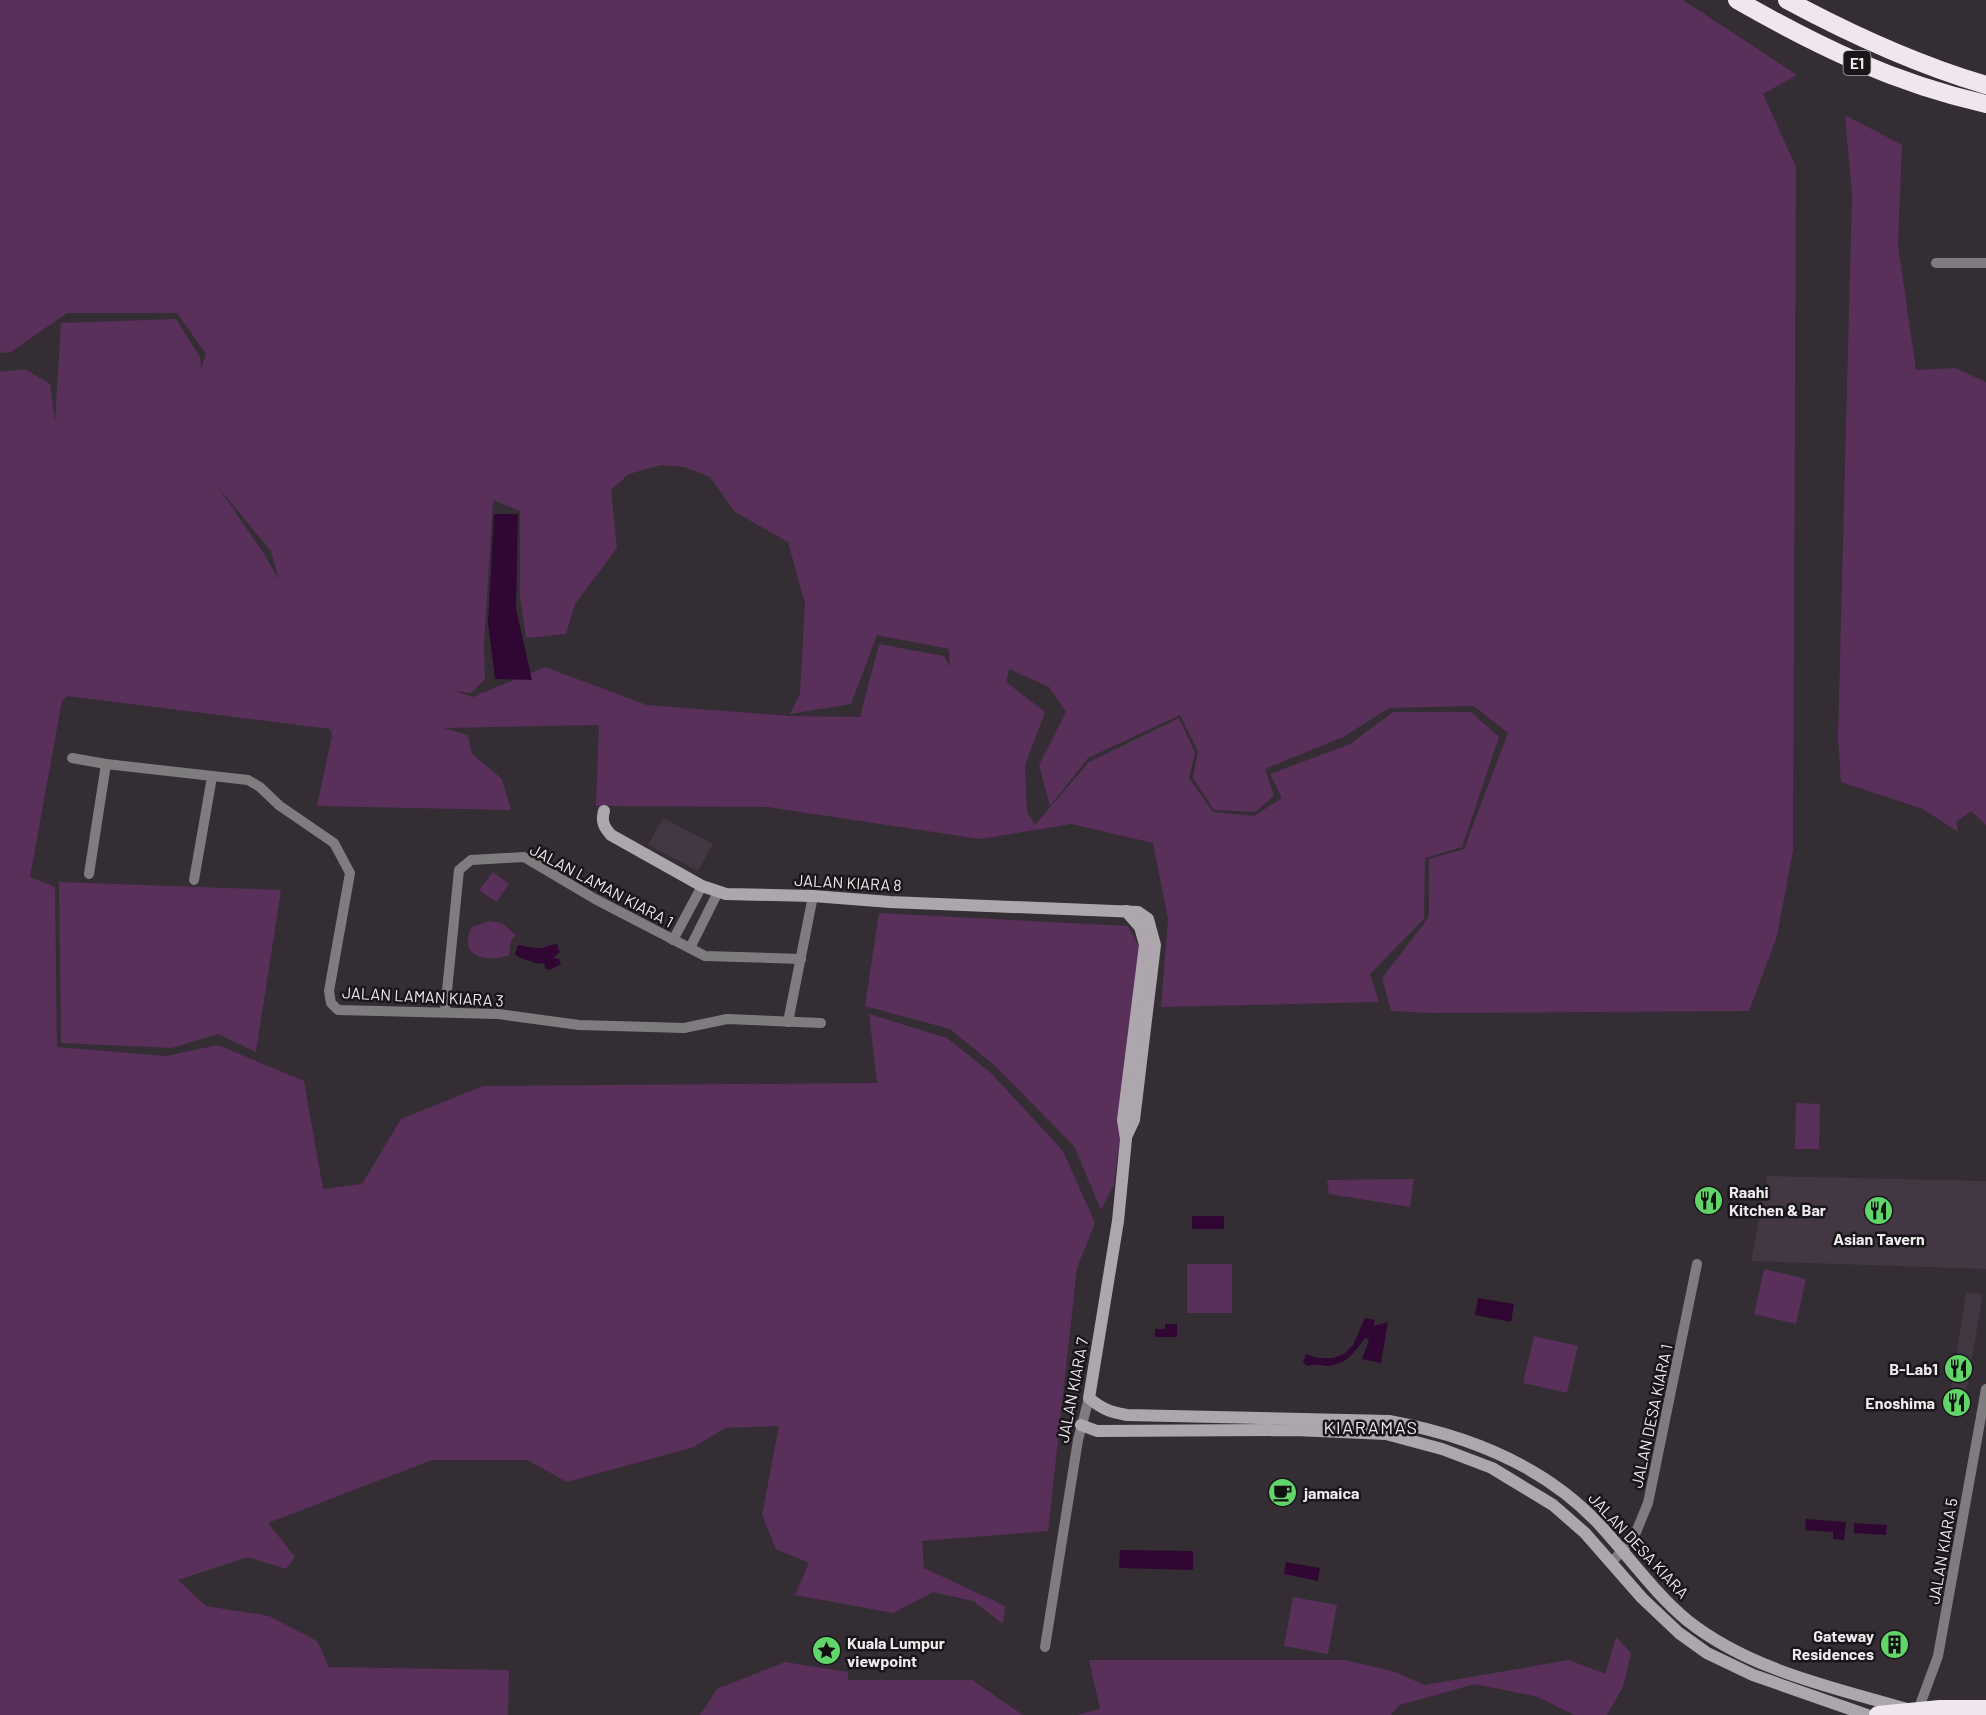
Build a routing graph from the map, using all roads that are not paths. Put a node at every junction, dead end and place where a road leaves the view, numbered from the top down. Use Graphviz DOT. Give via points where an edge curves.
graph roads {
  1 [pos="1737,0"];
  2 [pos="1787,0"];
  3 [pos="1986,85"];
  4 [pos="1986,105"];
  5 [pos="1936,263"];
  6 [pos="1986,263"];
  7 [pos="72,758"];
  8 [pos="106,764"];
  9 [pos="212,777"];
  10 [pos="604,811"];
  11 [pos="89,874"];
  12 [pos="194,880"];
  13 [pos="702,886"];
  14 [pos="718,892"];
  15 [pos="813,896"];
  16 [pos="673,940"];
  17 [pos="690,948"];
  18 [pos="801,959"];
  19 [pos="445,1011"];
  20 [pos="788,1022"];
  21 [pos="820,1023"];
  22 [pos="1126,1139"];
  23 [pos="1697,1264"];
  24 [pos="1986,1389"];
  25 [pos="1089,1398"];
  26 [pos="1081,1425"];
  27 [pos="1623,1550"];
  28 [pos="1611,1563"];
  29 [pos="1045,1647"];
  30 [pos="1986,1711"];
  31 [pos="1917,1713"];
  32 [pos="1867,1715"];
  33 [pos="1878,1715"];
  1 -- 4 [label="highway, E1" via="1857,63"];
  2 -- 3 [label="highway, E1" via="1869,43"];
  5 -- 6 [label="street"];
  7 -- 8 [label="street, JALAN LAMAN KIARA 3"];
  8 -- 9 [label="street, JALAN LAMAN KIARA 3"];
  8 -- 11 [label="street"];
  9 -- 12 [label="street"];
  9 -- 19 [label="street, JALAN LAMAN KIARA 3" via="248,780 260,787 280,806 334,843 350,873 329,991 331,1003 338,1010"];
  10 -- 13 [label="main road, JALAN KIARA 8" via="604,827 611,836"];
  13 -- 14 [label="main road, JALAN KIARA 8"];
  13 -- 16 [label="street"];
  14 -- 15 [label="main road, JALAN KIARA 8"];
  14 -- 17 [label="street"];
  15 -- 18 [label="street"];
  15 -- 22 [label="main road, JALAN KIARA 8" via="1126,911 1138,912 1148,919 1155,945 1134,1120"];
  16 -- 17 [label="street, JALAN LAMAN KIARA 1"];
  16 -- 19 [label="street, JALAN LAMAN KIARA 1" via="524,857 471,860 459,870"];
  17 -- 18 [label="street, JALAN LAMAN KIARA 1" via="705,956"];
  18 -- 20 [label="street"];
  19 -- 20 [label="street, JALAN LAMAN KIARA 3" via="579,1025 684,1028 727,1019"];
  20 -- 21 [label="street, JALAN LAMAN KIARA 3"];
  22 -- 25 [label="main road, JALAN KIARA 7" via="1118,1221"];
  23 -- 27 [label="street, JALAN DESA KIARA 1" via="1648,1503 1634,1537"];
  24 -- 31 [label="street, JALAN KIARA 5" via="1938,1656"];
  25 -- 26 [label="street, JALAN KIARA 7"];
  25 -- 27 [label="main road, JALAN DESA KIARA" via="1101,1408 1127,1415 1389,1420 1424,1427 1473,1442 1515,1461 1565,1493"];
  26 -- 28 [label="main road, JALAN DESA KIARA" via="1097,1431 1295,1430 1386,1434 1492,1468 1553,1505"];
  26 -- 29 [label="street, JALAN KIARA 7"];
  27 -- 28 [label="street, JALAN DESA KIARA 1"];
  27 -- 31 [label="main road, JALAN DESA KIARA" via="1670,1604 1716,1640 1785,1672"];
  28 -- 32 [label="main road, JALAN DESA KIARA" via="1668,1623 1707,1653 1753,1675"];
  30 -- 31 [label="main road, JALAN DESA KIARA"];
  30 -- 33 [label="highway, bridge" via="1940,1709"];
}
